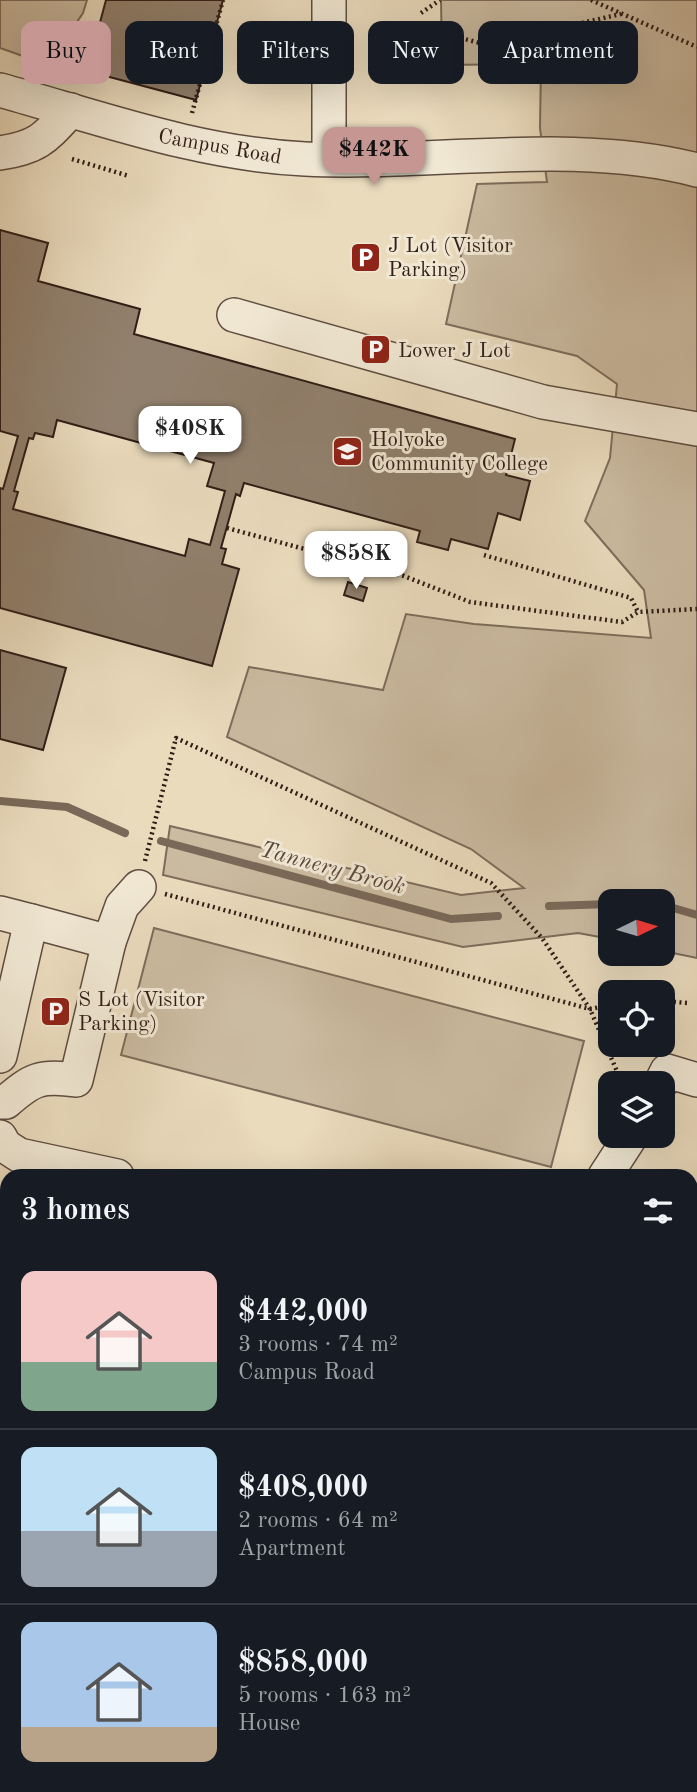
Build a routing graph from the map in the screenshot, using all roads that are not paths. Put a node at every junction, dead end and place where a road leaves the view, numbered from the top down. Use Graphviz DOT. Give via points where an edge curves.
graph roads {
  1 [pos="329,0"];
  2 [pos="0,90"];
  3 [pos="73,100"];
  4 [pos="0,153"];
  5 [pos="329,159"];
  6 [pos="697,170"];
  7 [pos="234,315"];
  8 [pos="697,429"];
  9 [pos="142,875"];
  10 [pos="15,917"];
  11 [pos="109,942"];
  12 [pos="0,1056"];
  13 [pos="675,1073"];
  14 [pos="697,1080"];
  15 [pos="0,1102"];
  16 [pos="0,1137"];
  17 [pos="623,1148"];
  18 [pos="84,1169"];
  19 [pos="610,1169"];
  1 -- 5 [label="street"];
  2 -- 3 [label="street, Campus Road"];
  3 -- 4 [label="street" via="51,133 29,148"];
  3 -- 5 [label="street, Campus Road" via="160,137 241,153"];
  5 -- 6 [label="street, Campus Road" via="586,155"];
  7 -- 8 [label="street" via="542,402"];
  9 -- 11 [label="street" via="122,906"];
  10 -- 11 [label="street"];
  10 -- 12 [label="street"];
  11 -- 15 [label="street" via="76,1080 52,1076 29,1082"];
  13 -- 14 [label="street"];
  16 -- 18 [label="street" via="19,1155"];
  17 -- 19 [label="street"];
}
